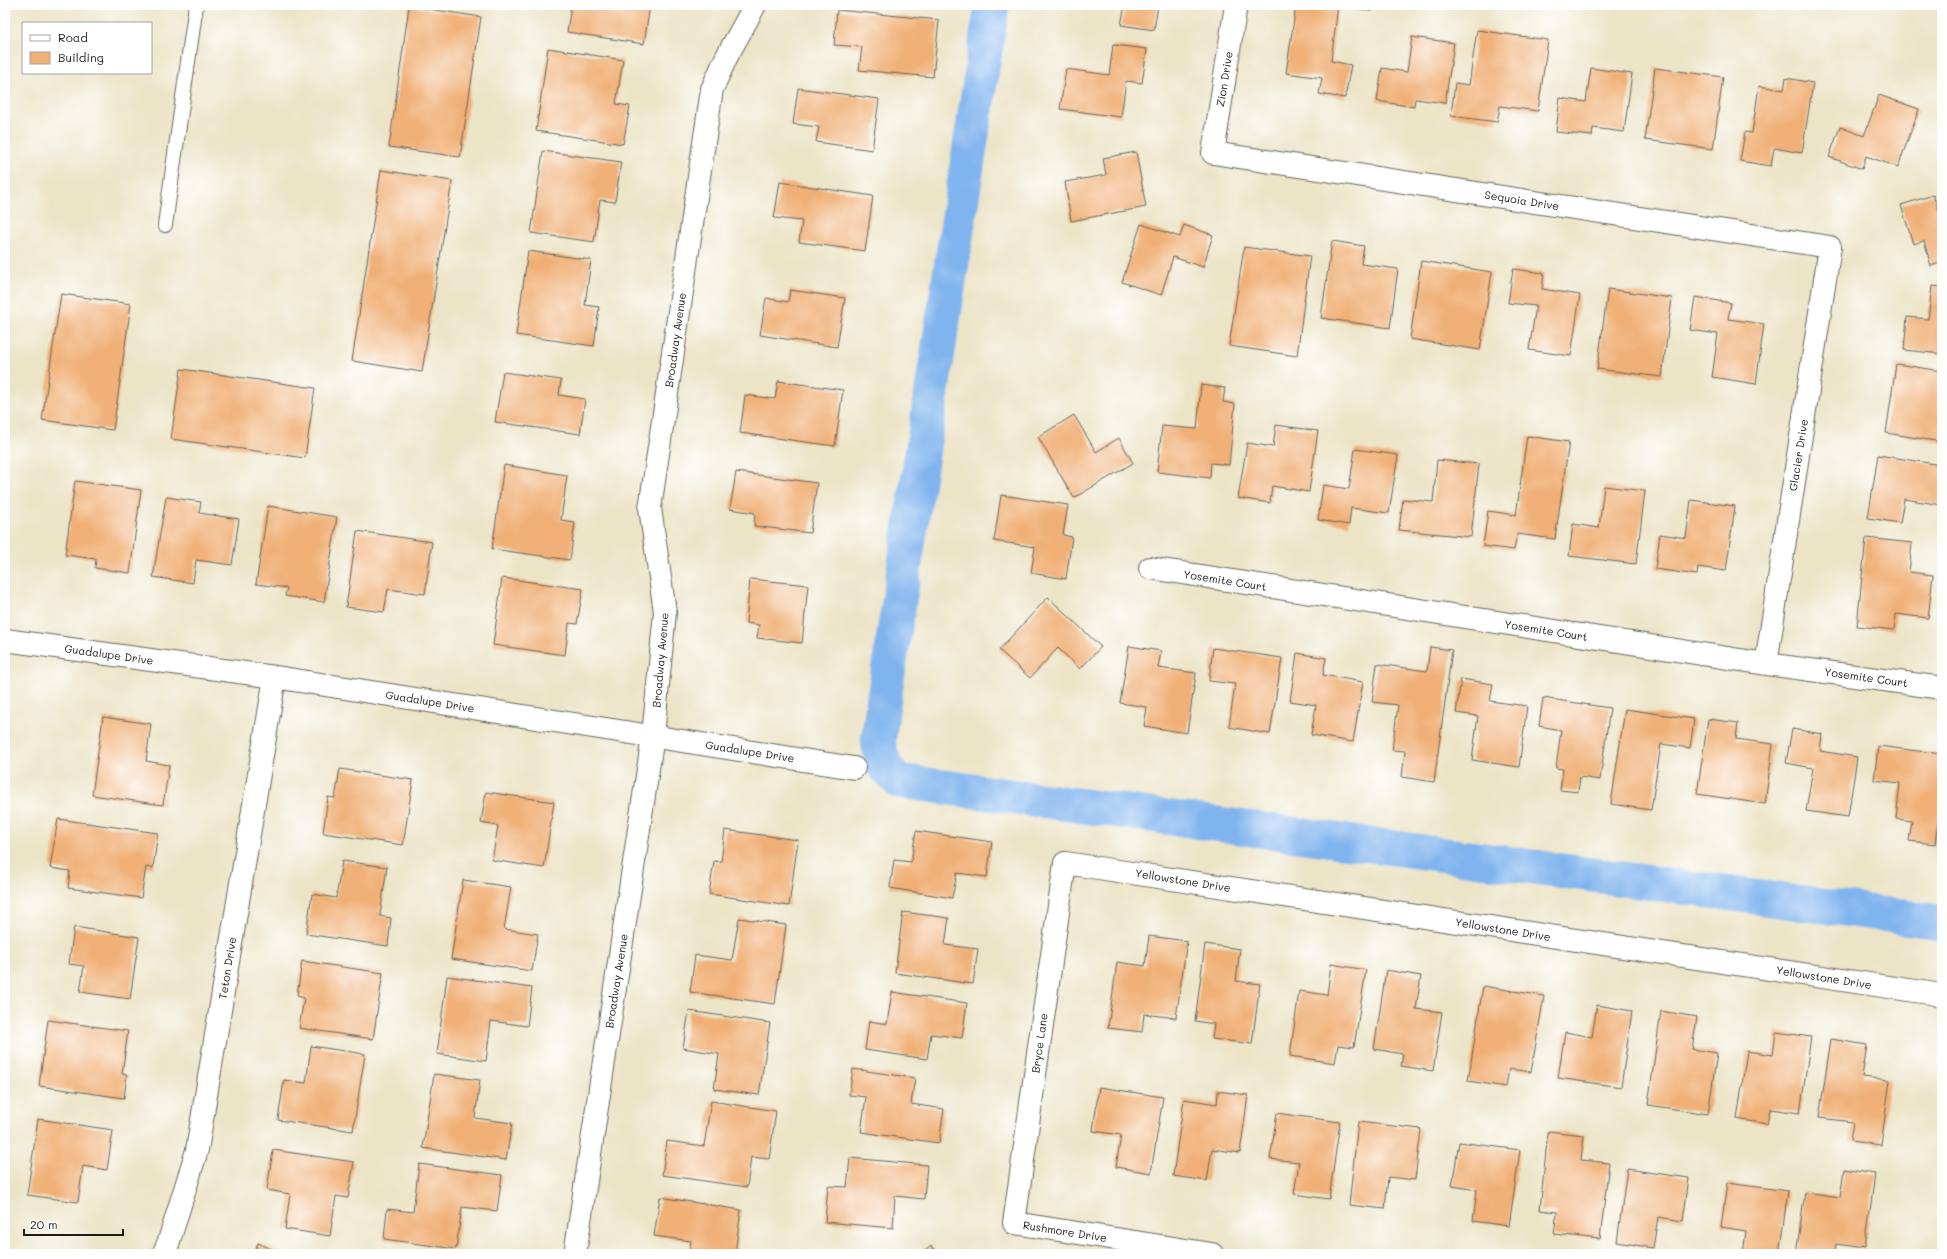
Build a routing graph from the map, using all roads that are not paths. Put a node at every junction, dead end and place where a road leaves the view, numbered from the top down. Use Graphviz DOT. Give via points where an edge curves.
graph roads {
  1 [pos="196,5"];
  2 [pos="756,5"];
  3 [pos="1236,5"];
  4 [pos="1213,153"];
  5 [pos="165,225"];
  6 [pos="1830,247"];
  7 [pos="1150,568"];
  8 [pos="5,640"];
  9 [pos="1766,664"];
  10 [pos="275,678"];
  11 [pos="1942,688"];
  12 [pos="653,736"];
  13 [pos="854,768"];
  14 [pos="1065,863"];
  15 [pos="1942,995"];
  16 [pos="1014,1223"];
  17 [pos="163,1254"];
  18 [pos="575,1254"];
  19 [pos="1212,1254"];
  1 -- 5 [label="lane"];
  2 -- 12 [label="street, Broadway Avenue" via="727,56 712,89 650,508 665,612"];
  3 -- 4 [label="street, Zion Drive"];
  4 -- 6 [label="street, Sequoia Drive"];
  6 -- 9 [label="street, Glacier Drive"];
  7 -- 9 [label="street, Yosemite Court"];
  8 -- 10 [label="street, Guadalupe Drive"];
  9 -- 11 [label="street, Yosemite Court"];
  10 -- 12 [label="street, Guadalupe Drive"];
  10 -- 17 [label="street, Teton Drive" via="197,1150"];
  12 -- 13 [label="street, Guadalupe Drive"];
  12 -- 18 [label="street, Broadway Avenue"];
  14 -- 15 [label="street, Yellowstone Drive"];
  14 -- 16 [label="street, Bryce Lane"];
  16 -- 19 [label="street, Rushmore Drive"];
}
